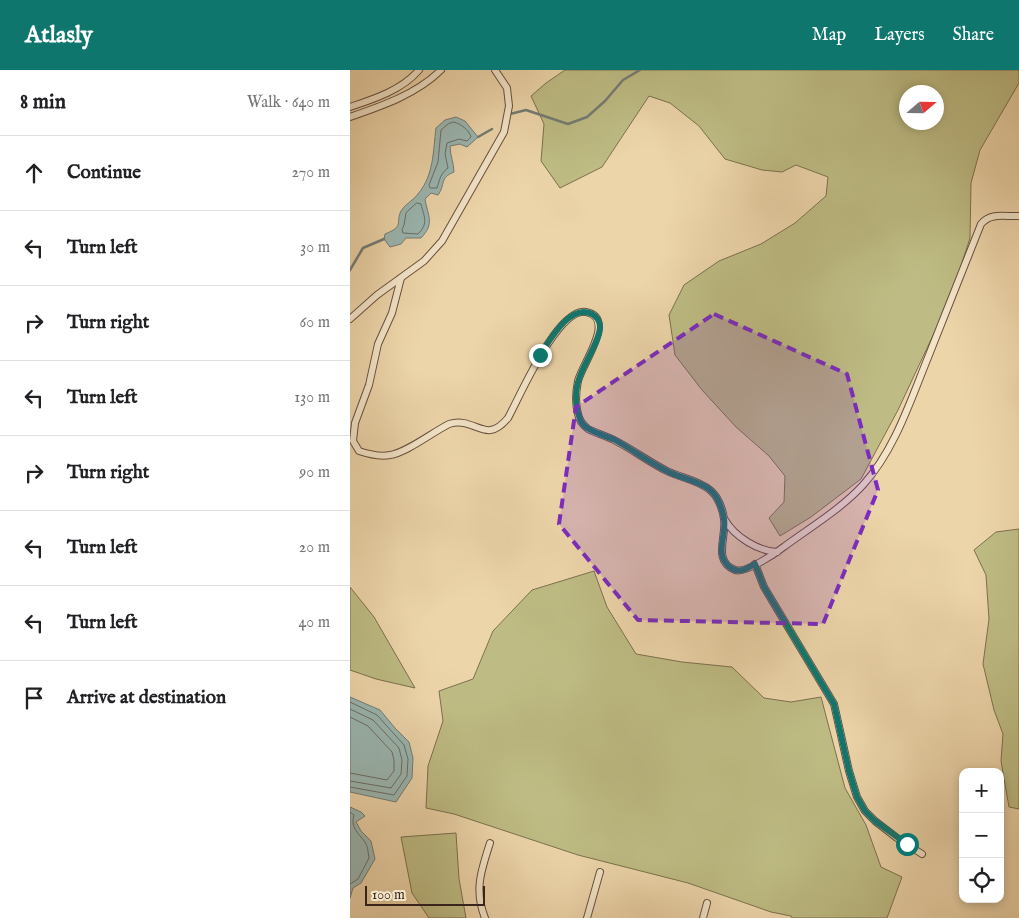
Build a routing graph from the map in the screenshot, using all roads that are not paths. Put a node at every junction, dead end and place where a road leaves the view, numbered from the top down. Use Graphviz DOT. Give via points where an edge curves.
graph roads {
  1 [pos="420,70"];
  2 [pos="441,70"];
  3 [pos="495,70"];
  4 [pos="350,107"];
  5 [pos="350,118"];
  6 [pos="1019,216"];
  7 [pos="401,278"];
  8 [pos="350,319"];
  9 [pos="725,520"];
  10 [pos="777,552"];
  11 [pos="755,564"];
  12 [pos="490,844"];
  13 [pos="922,854"];
  14 [pos="600,872"];
  15 [pos="708,903"];
  16 [pos="485,918"];
  17 [pos="587,918"];
  18 [pos="704,918"];
  1 -- 4 [label="street" via="387,93"];
  2 -- 5 [label="street" via="400,98"];
  3 -- 7 [label="street" via="507,88 509,106 504,132 442,241 424,261"];
  6 -- 10 [label="street" via="989,217 981,224 902,419 877,467 845,502"];
  7 -- 8 [label="street"];
  7 -- 9 [label="street" via="355,423 353,441 359,451 389,455 449,424 462,421 488,431 495,429 508,418 553,335 573,315 584,312 593,314 600,326 578,380 576,404 581,422 668,472 710,490 720,504"];
  9 -- 10 [label="street" via="748,542"];
  9 -- 11 [label="street" via="722,540 724,562 736,571"];
  10 -- 11 [label="street"];
  11 -- 13 [label="street" via="764,587 834,704 852,783 865,811"];
  12 -- 16 [label="street" via="478,890"];
  14 -- 17 [label="street"];
  15 -- 18 [label="street"];
}
